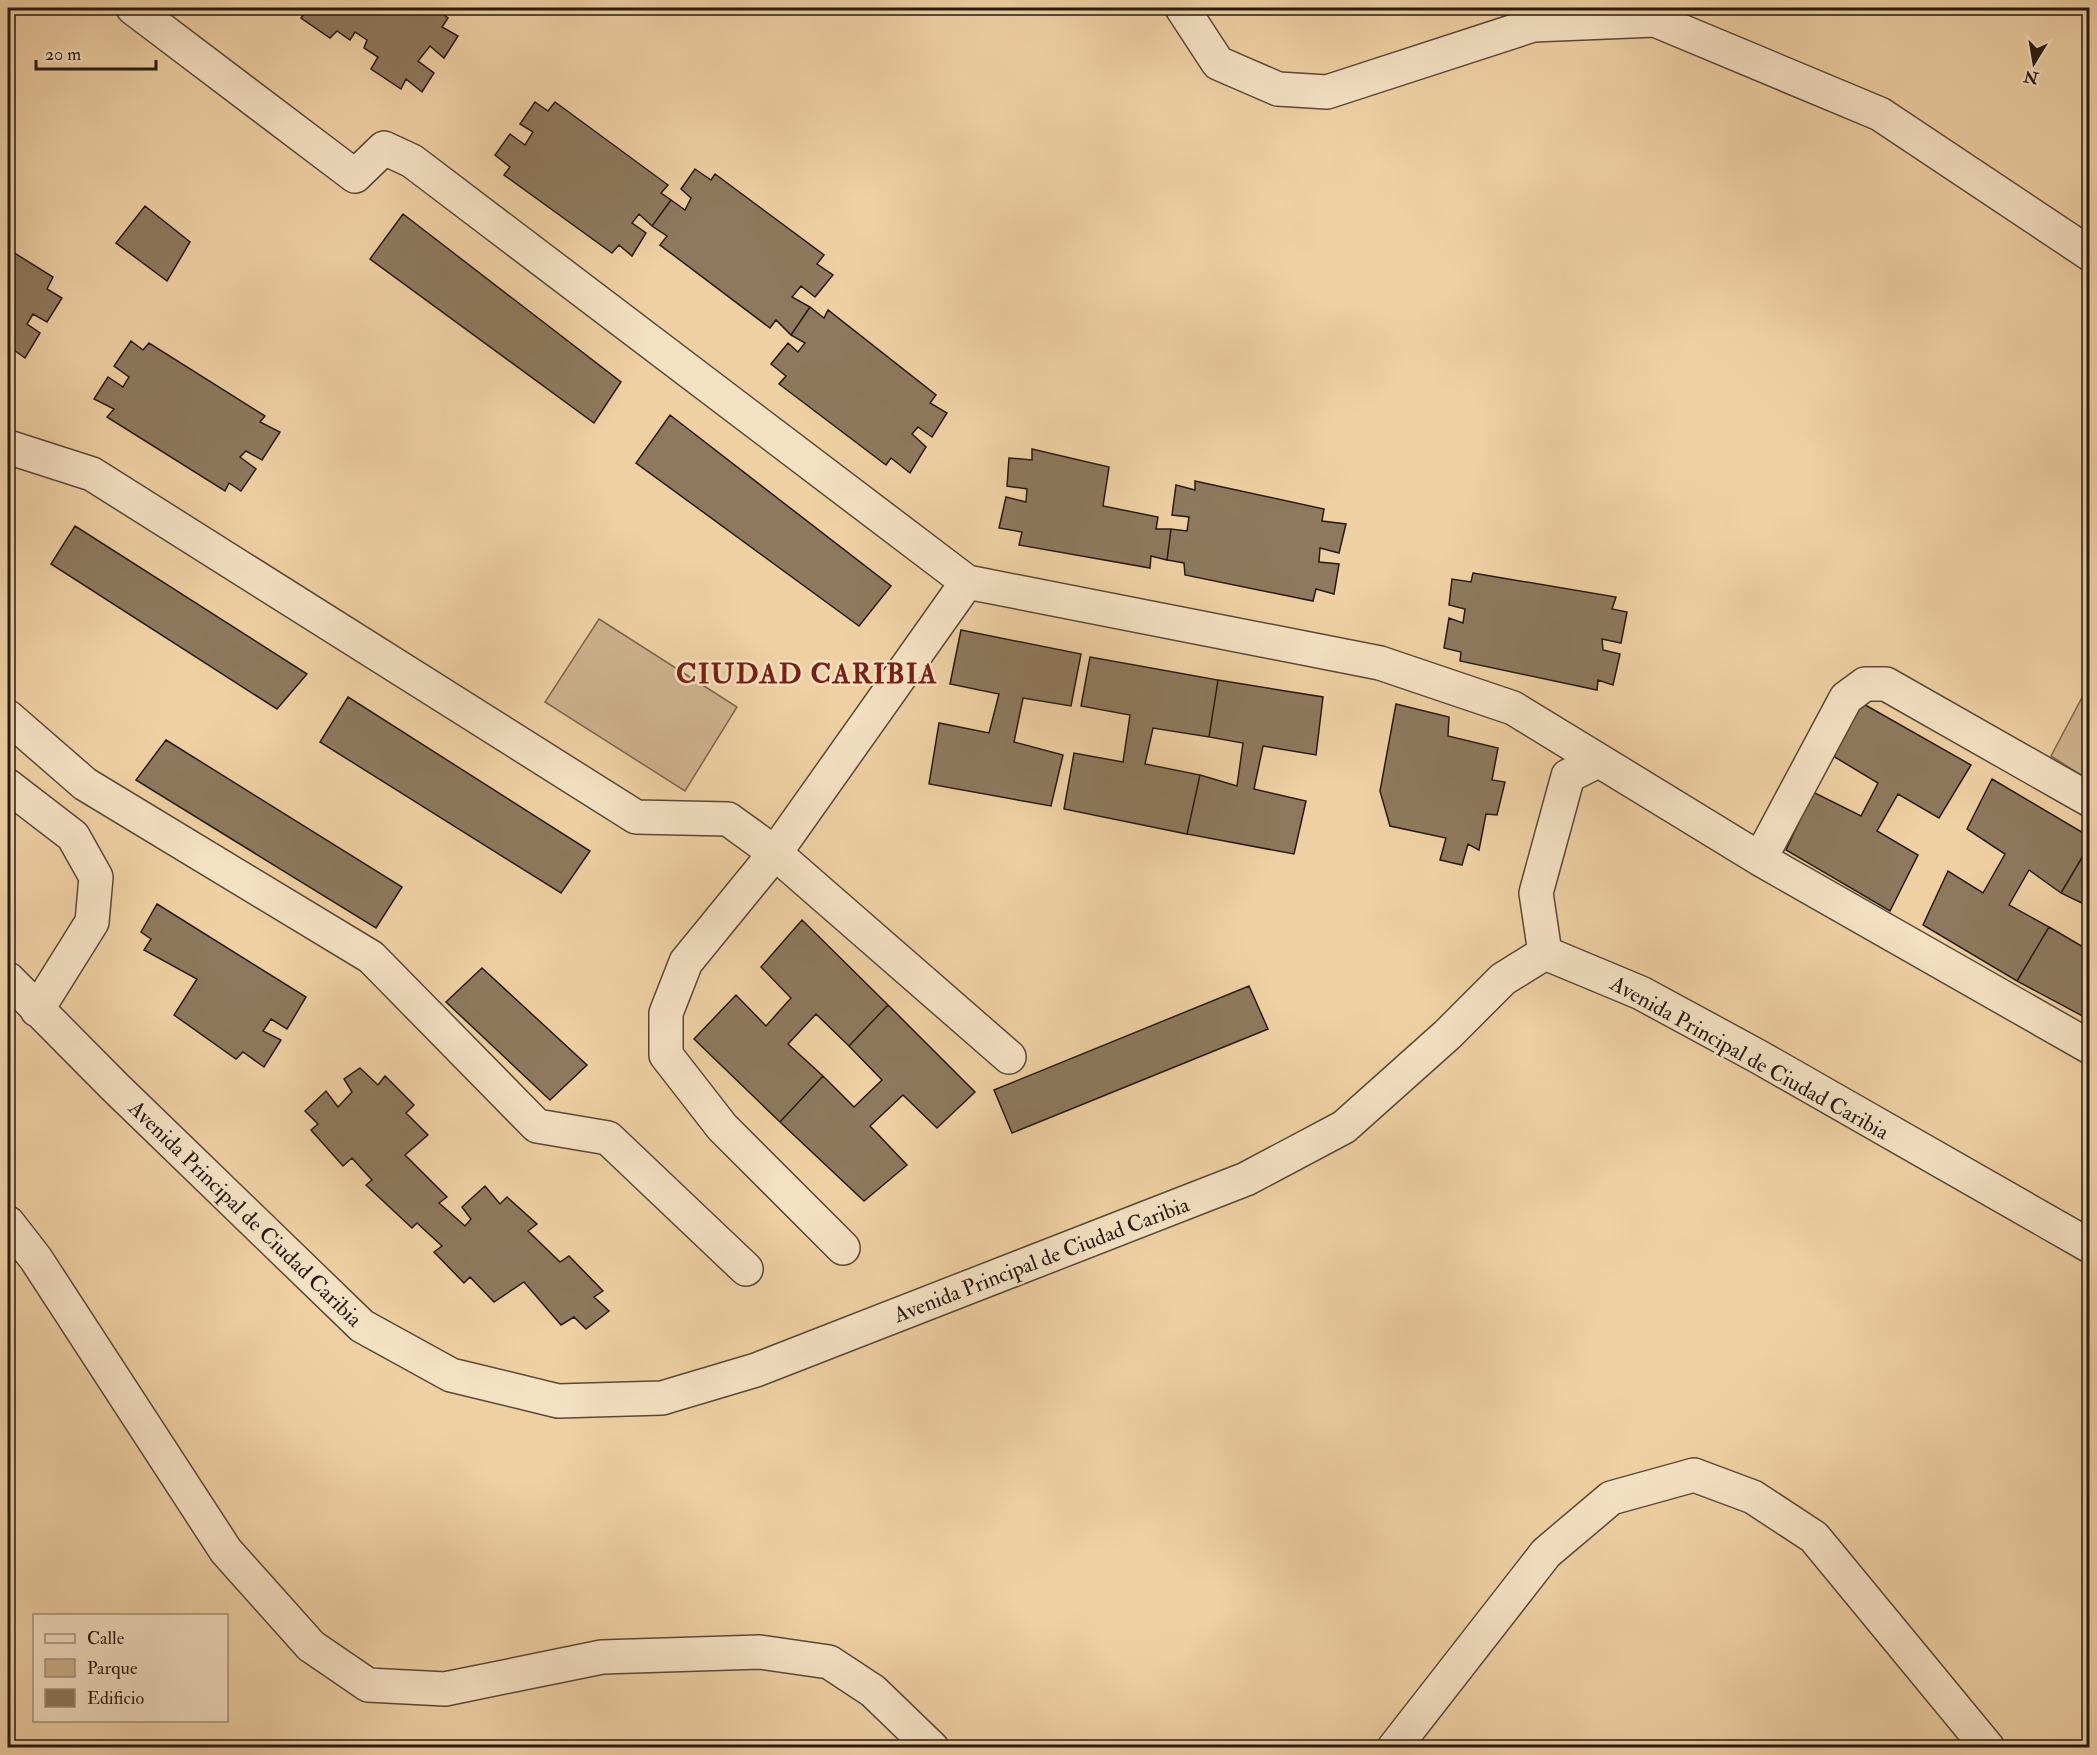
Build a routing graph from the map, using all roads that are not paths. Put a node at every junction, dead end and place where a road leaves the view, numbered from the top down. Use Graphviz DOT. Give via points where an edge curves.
graph roads {
  1 [pos="133,8"];
  2 [pos="1182,8"];
  3 [pos="2090,254"];
  4 [pos="8,447"];
  5 [pos="967,582"];
  6 [pos="8,717"];
  7 [pos="1599,761"];
  8 [pos="8,786"];
  9 [pos="2090,800"];
  10 [pos="776,853"];
  11 [pos="1760,859"];
  12 [pos="1545,952"];
  13 [pos="8,979"];
  14 [pos="37,1010"];
  15 [pos="2090,1047"];
  16 [pos="1009,1057"];
  17 [pos="8,1223"];
  18 [pos="2090,1246"];
  19 [pos="843,1248"];
  20 [pos="746,1269"];
  21 [pos="932,1748"];
  22 [pos="1394,1748"];
  23 [pos="1988,1748"];
  1 -- 5 [label="street" via="355,176 384,148 412,161"];
  2 -- 3 [label="street" via="1218,63 1278,89 1327,92 1533,26 1655,20 1880,114"];
  4 -- 10 [label="street" via="92,474 636,818 728,819"];
  5 -- 7 [label="street" via="1380,663 1513,708"];
  5 -- 10 [label="street"];
  6 -- 20 [label="street" via="86,784 371,957 537,1126 608,1138"];
  7 -- 11 [label="street"];
  7 -- 12 [label="street" via="1568,776 1536,893"];
  8 -- 14 [label="street" via="74,836 96,877 92,922"];
  9 -- 11 [label="street" via="1886,684 1865,684 1846,698"];
  10 -- 16 [label="street"];
  10 -- 19 [label="street" via="687,962 666,1013 666,1055 722,1127"];
  11 -- 15 [label="street"];
  12 -- 14 [label="street, Avenida Principal de Ciudad Caribia" via="1503,979 1448,1035 1344,1127 1246,1179 756,1370 662,1398 558,1401 451,1375 362,1326"];
  12 -- 18 [label="street, Avenida Principal de Ciudad Caribia" via="1641,993"];
  13 -- 14 [label="street, Avenida Principal de Ciudad Caribia"];
  17 -- 21 [label="street" via="36,1259 226,1551 311,1646 368,1685 445,1689 602,1657 760,1652 829,1662 873,1691"];
  22 -- 23 [label="street" via="1546,1552 1611,1498 1694,1475 1754,1497 1814,1537"];
}
